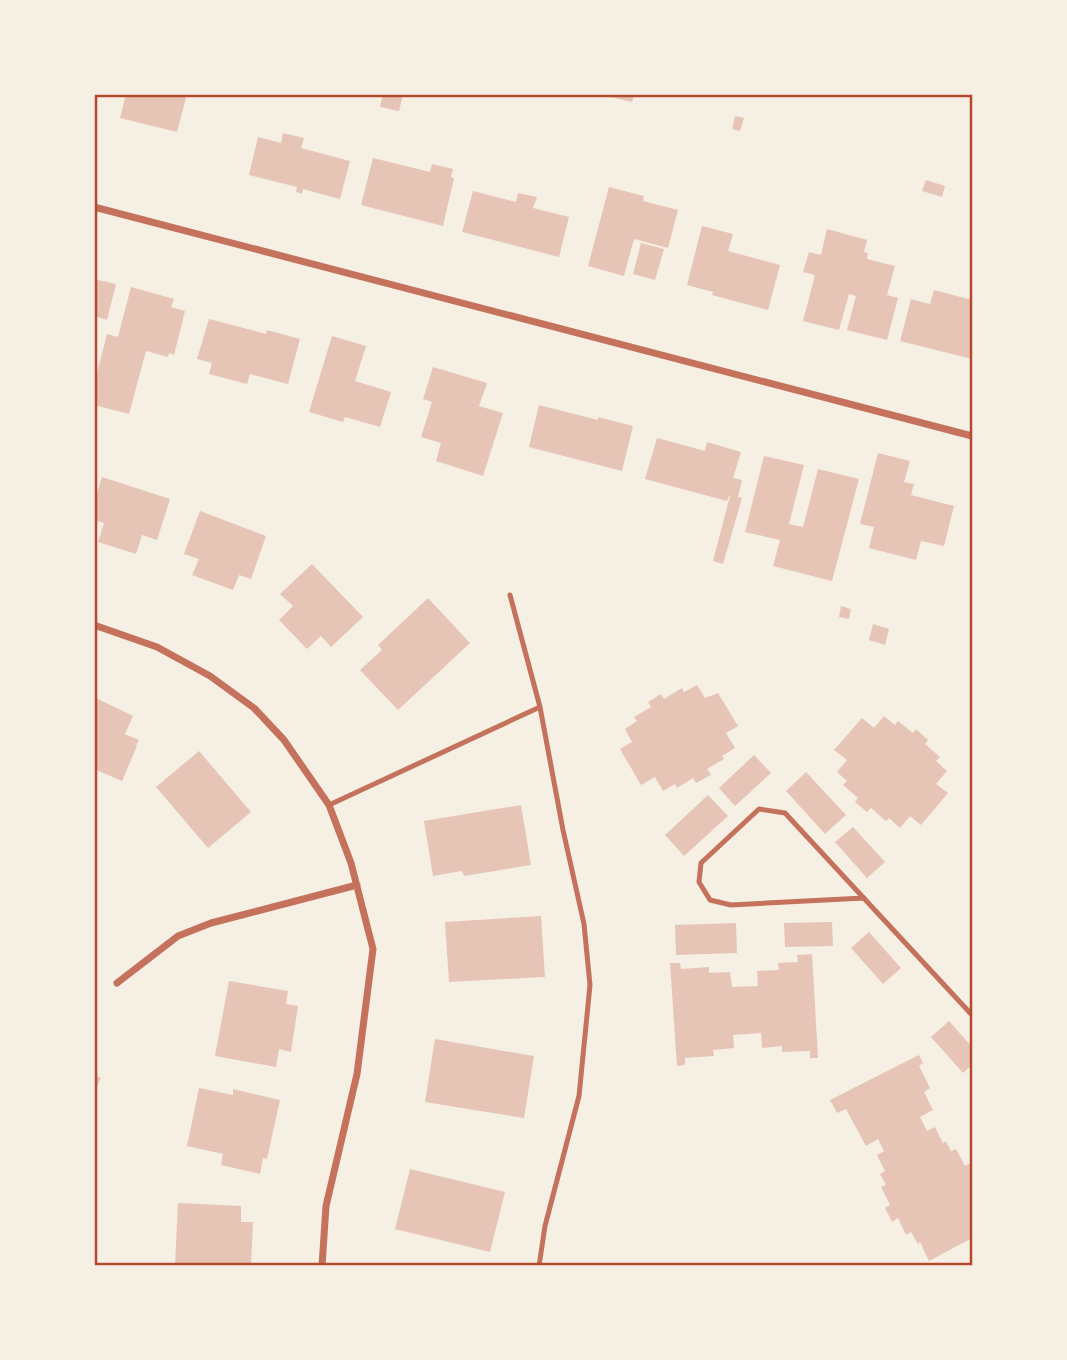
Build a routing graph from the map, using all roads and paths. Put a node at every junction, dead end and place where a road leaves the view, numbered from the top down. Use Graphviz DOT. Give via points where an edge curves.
graph roads {
  1 [pos="94,207"];
  2 [pos="972,436"];
  3 [pos="510,595"];
  4 [pos="94,625"];
  5 [pos="540,707"];
  6 [pos="329,805"];
  7 [pos="357,885"];
  8 [pos="864,898"];
  9 [pos="117,982"];
  10 [pos="972,1015"];
  11 [pos="322,1265"];
  12 [pos="539,1265"];
  1 -- 2 [label="street"];
  3 -- 5 [label="lane"];
  4 -- 6 [label="street" via="157,647 210,676 254,708 284,740"];
  5 -- 6 [label="lane"];
  5 -- 12 [label="lane" via="584,924 590,985 579,1096"];
  6 -- 7 [label="street"];
  7 -- 9 [label="street" via="178,936"];
  7 -- 11 [label="street" via="373,949 358,1074 326,1206"];
  8 -- 8 [label="lane" via="731,905 710,900 699,882 701,863 759,809 785,813"];
  8 -- 10 [label="lane"];
}
